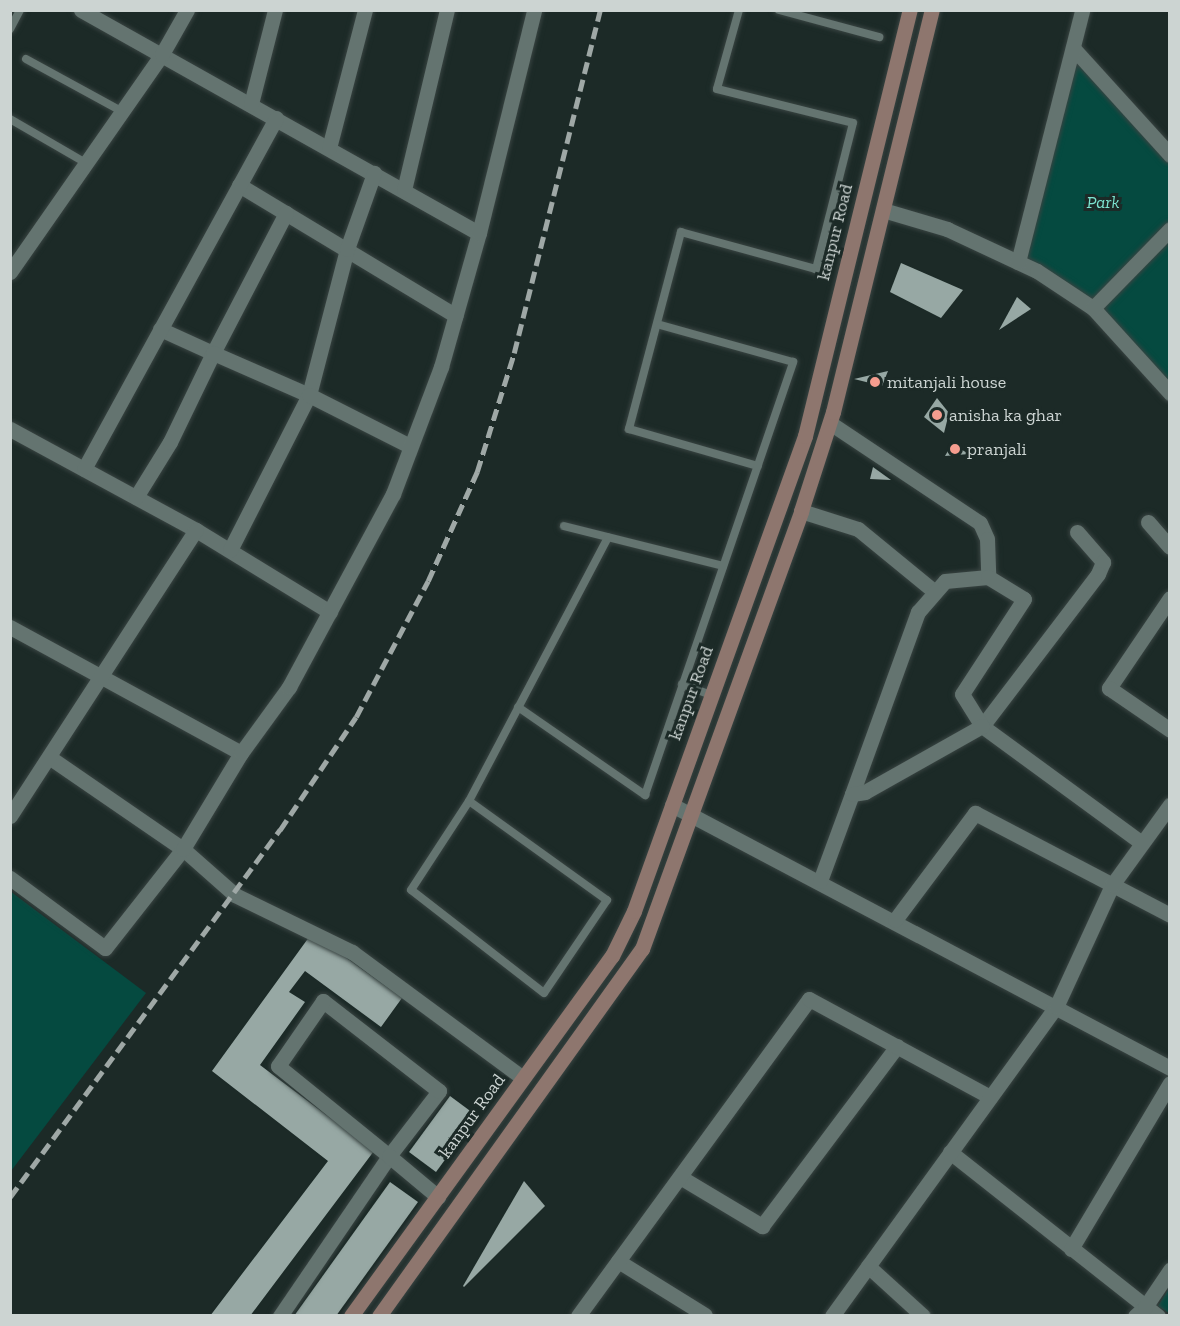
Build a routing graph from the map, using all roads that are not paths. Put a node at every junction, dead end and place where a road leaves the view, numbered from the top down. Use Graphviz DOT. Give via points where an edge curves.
graph roads {
  1 [pos="20,10"];
  2 [pos="81,10"];
  3 [pos="186,10"];
  4 [pos="275,10"];
  5 [pos="364,10"];
  6 [pos="447,10"];
  7 [pos="534,10"];
  8 [pos="739,10"];
  9 [pos="779,10"];
  10 [pos="910,10"];
  11 [pos="932,10"];
  12 [pos="1082,10"];
  13 [pos="100,15"];
  14 [pos="10,29"];
  15 [pos="879,37"];
  16 [pos="1074,49"];
  17 [pos="162,54"];
  18 [pos="26,59"];
  19 [pos="251,104"];
  20 [pos="121,111"];
  21 [pos="276,118"];
  22 [pos="10,119"];
  23 [pos="329,148"];
  24 [pos="1170,155"];
  25 [pos="86,163"];
  26 [pos="374,173"];
  27 [pos="239,185"];
  28 [pos="866,188"];
  29 [pos="404,190"];
  30 [pos="887,193"];
  31 [pos="883,210"];
  32 [pos="286,213"];
  33 [pos="1170,229"];
  34 [pos="479,233"];
  35 [pos="347,249"];
  36 [pos="1018,262"];
  37 [pos="10,272"];
  38 [pos="843,282"];
  39 [pos="863,288"];
  40 [pos="1093,308"];
  41 [pos="456,316"];
  42 [pos="657,324"];
  43 [pos="160,329"];
  44 [pos="213,353"];
  45 [pos="1168,388"];
  46 [pos="309,394"];
  47 [pos="830,423"];
  48 [pos="10,429"];
  49 [pos="410,447"];
  50 [pos="758,466"];
  51 [pos="84,469"];
  52 [pos="136,497"];
  53 [pos="801,511"];
  54 [pos="1148,522"];
  55 [pos="564,526"];
  56 [pos="196,530"];
  57 [pos="1077,532"];
  58 [pos="608,537"];
  59 [pos="1170,547"];
  60 [pos="230,550"];
  61 [pos="723,566"];
  62 [pos="988,577"];
  63 [pos="935,592"];
  64 [pos="1170,598"];
  65 [pos="330,612"];
  66 [pos="10,627"];
  67 [pos="102,676"];
  68 [pos="682,684"];
  69 [pos="711,695"];
  70 [pos="518,707"];
  71 [pos="982,726"];
  72 [pos="1170,730"];
  73 [pos="241,753"];
  74 [pos="49,757"];
  75 [pos="852,794"];
  76 [pos="469,801"];
  77 [pos="672,805"];
  78 [pos="1170,805"];
  79 [pos="691,815"];
  80 [pos="10,816"];
  81 [pos="1143,843"];
  82 [pos="183,849"];
  83 [pos="10,879"];
  84 [pos="820,881"];
  85 [pos="1112,885"];
  86 [pos="1170,915"];
  87 [pos="895,920"];
  88 [pos="1056,1007"];
  89 [pos="897,1046"];
  90 [pos="1170,1068"];
  91 [pos="524,1078"];
  92 [pos="1170,1083"];
  93 [pos="990,1097"];
  94 [pos="950,1152"];
  95 [pos="390,1156"];
  96 [pos="680,1177"];
  97 [pos="438,1197"];
  98 [pos="417,1224"];
  99 [pos="433,1241"];
  100 [pos="1071,1249"];
  101 [pos="618,1261"];
  102 [pos="868,1266"];
  103 [pos="1170,1270"];
  104 [pos="1146,1313"];
  105 [pos="705,1315"];
  106 [pos="280,1316"];
  107 [pos="351,1316"];
  108 [pos="379,1316"];
  109 [pos="578,1316"];
  110 [pos="832,1316"];
  111 [pos="923,1316"];
  1 -- 14 [label="lane"];
  2 -- 13 [label="street"];
  3 -- 17 [label="street"];
  4 -- 19 [label="street"];
  5 -- 23 [label="street"];
  6 -- 29 [label="street"];
  7 -- 34 [label="street"];
  8 -- 42 [label="lane" via="717,89 853,123 816,269 681,232"];
  9 -- 15 [label="lane"];
  10 -- 28 [label="street, kanpur Road"];
  11 -- 30 [label="street"];
  12 -- 16 [label="street"];
  13 -- 17 [label="street"];
  16 -- 24 [label="street"];
  16 -- 36 [label="street"];
  17 -- 19 [label="street"];
  17 -- 20 [label="street"];
  18 -- 20 [label="lane"];
  19 -- 21 [label="street"];
  20 -- 25 [label="street"];
  21 -- 23 [label="street"];
  21 -- 27 [label="street"];
  22 -- 25 [label="lane"];
  23 -- 26 [label="street"];
  25 -- 37 [label="street"];
  26 -- 29 [label="street"];
  26 -- 35 [label="street"];
  27 -- 32 [label="street"];
  27 -- 43 [label="street"];
  28 -- 30 [label="street"];
  28 -- 38 [label="street, kanpur Road"];
  29 -- 34 [label="street"];
  30 -- 31 [label="street"];
  31 -- 36 [label="street" via="947,229"];
  31 -- 39 [label="street"];
  32 -- 35 [label="street"];
  32 -- 44 [label="street"];
  33 -- 40 [label="street"];
  34 -- 41 [label="street"];
  35 -- 41 [label="street"];
  35 -- 46 [label="street"];
  36 -- 40 [label="street"];
  38 -- 39 [label="street"];
  38 -- 69 [label="street, kanpur Road" via="805,436"];
  39 -- 47 [label="street"];
  40 -- 45 [label="street"];
  41 -- 49 [label="street"];
  42 -- 50 [label="lane" via="630,429"];
  42 -- 50 [label="lane" via="793,362"];
  43 -- 44 [label="street"];
  43 -- 51 [label="street"];
  44 -- 46 [label="street"];
  44 -- 52 [label="street" via="170,442"];
  46 -- 49 [label="street"];
  46 -- 60 [label="street"];
  47 -- 53 [label="street"];
  47 -- 62 [label="street" via="980,523 987,539"];
  48 -- 51 [label="street"];
  49 -- 65 [label="street" via="393,494"];
  50 -- 61 [label="lane"];
  51 -- 52 [label="street"];
  52 -- 56 [label="street"];
  53 -- 63 [label="street" via="858,529"];
  53 -- 79 [label="street"];
  54 -- 59 [label="street"];
  55 -- 58 [label="lane"];
  56 -- 60 [label="street"];
  56 -- 67 [label="street"];
  57 -- 71 [label="street" via="1103,562 1098,574"];
  58 -- 61 [label="lane"];
  58 -- 70 [label="lane"];
  60 -- 65 [label="street"];
  61 -- 68 [label="lane"];
  62 -- 63 [label="street" via="945,581"];
  62 -- 71 [label="street" via="1024,599 962,694"];
  63 -- 75 [label="street" via="918,612"];
  64 -- 72 [label="street" via="1109,688"];
  65 -- 73 [label="street" via="289,687"];
  66 -- 67 [label="street"];
  67 -- 73 [label="street"];
  67 -- 74 [label="street"];
  68 -- 69 [label="lane"];
  68 -- 70 [label="lane" via="645,795"];
  69 -- 77 [label="street, kanpur Road"];
  70 -- 76 [label="lane"];
  71 -- 75 [label="street" via="865,792"];
  71 -- 81 [label="street"];
  73 -- 82 [label="street"];
  74 -- 80 [label="street"];
  74 -- 82 [label="street"];
  75 -- 84 [label="street"];
  76 -- 76 [label="lane" via="411,890 544,993 607,900"];
  77 -- 79 [label="street"];
  77 -- 91 [label="street, kanpur Road" via="634,910 612,956"];
  78 -- 81 [label="street"];
  79 -- 84 [label="street"];
  79 -- 99 [label="street" via="642,949"];
  81 -- 85 [label="street"];
  82 -- 83 [label="street" via="105,948"];
  82 -- 91 [label="street" via="235,895 352,952"];
  84 -- 87 [label="street"];
  85 -- 86 [label="street"];
  85 -- 87 [label="street" via="975,813"];
  85 -- 88 [label="street"];
  87 -- 88 [label="street"];
  88 -- 90 [label="street"];
  88 -- 93 [label="street"];
  89 -- 93 [label="street"];
  89 -- 96 [label="street" via="809,999"];
  89 -- 96 [label="street" via="762,1226"];
  91 -- 97 [label="street, kanpur Road"];
  92 -- 100 [label="street"];
  93 -- 94 [label="street"];
  94 -- 100 [label="street"];
  94 -- 102 [label="street"];
  95 -- 95 [label="street" via="278,1066 322,1001 440,1091"];
  95 -- 97 [label="street"];
  95 -- 106 [label="street"];
  96 -- 101 [label="street"];
  97 -- 98 [label="street, kanpur Road"];
  98 -- 99 [label="street"];
  98 -- 107 [label="street, kanpur Road"];
  99 -- 108 [label="street"];
  100 -- 104 [label="street"];
  101 -- 105 [label="street"];
  101 -- 109 [label="street"];
  102 -- 110 [label="street"];
  102 -- 111 [label="street"];
  103 -- 104 [label="street"];
}
